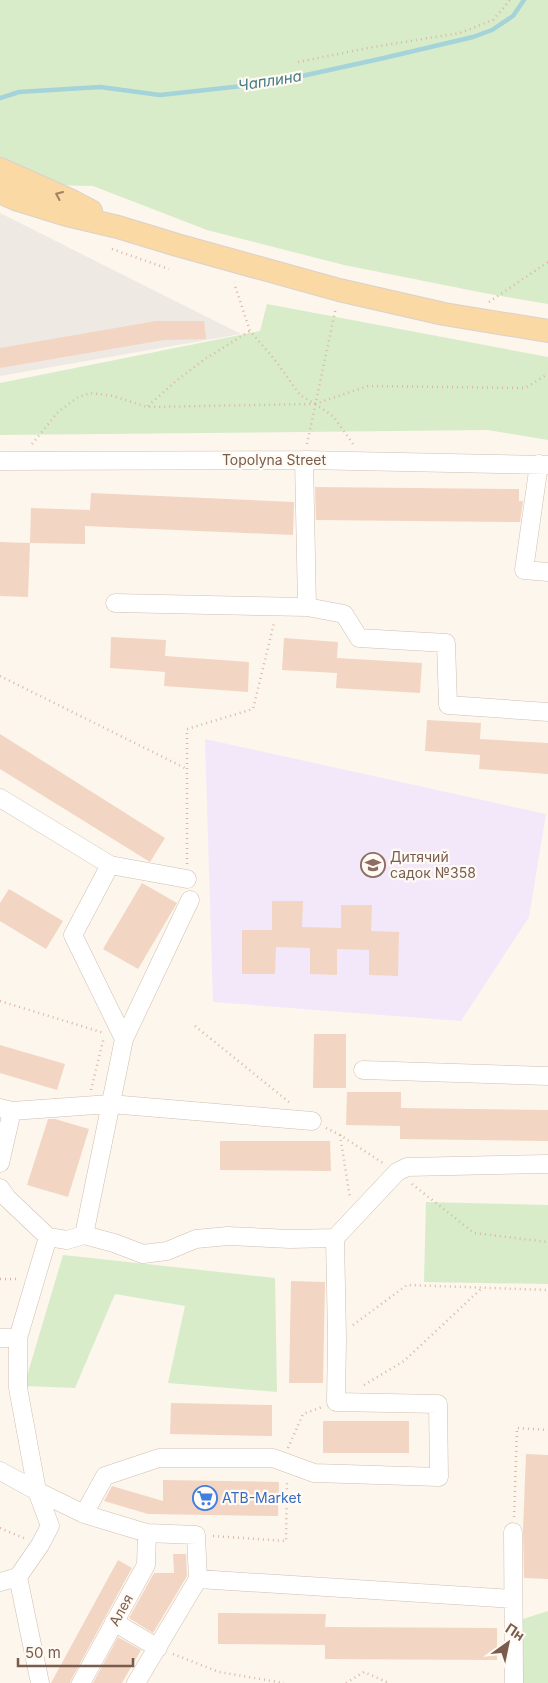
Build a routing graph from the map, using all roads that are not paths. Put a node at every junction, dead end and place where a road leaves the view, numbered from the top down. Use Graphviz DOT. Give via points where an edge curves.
graph roads {
  1 [pos="0,169"];
  2 [pos="0,192"];
  3 [pos="118,227"];
  4 [pos="548,330"];
  5 [pos="304,460"];
  6 [pos="0,461"];
  7 [pos="543,464"];
  8 [pos="548,572"];
  9 [pos="116,603"];
  10 [pos="307,608"];
  11 [pos="548,712"];
  12 [pos="0,798"];
  13 [pos="110,865"];
  14 [pos="187,879"];
  15 [pos="190,900"];
  16 [pos="124,1039"];
  17 [pos="363,1070"];
  18 [pos="548,1076"];
  19 [pos="110,1104"];
  20 [pos="6,1109"];
  21 [pos="312,1121"];
  22 [pos="0,1163"];
  23 [pos="548,1164"];
  24 [pos="0,1188"];
  25 [pos="84,1235"];
  26 [pos="48,1237"];
  27 [pos="335,1238"];
  28 [pos="0,1338"];
  29 [pos="18,1338"];
  30 [pos="0,1470"];
  31 [pos="37,1491"];
  32 [pos="84,1514"];
  33 [pos="514,1532"];
  34 [pos="148,1533"];
  35 [pos="18,1577"];
  36 [pos="198,1580"];
  37 [pos="0,1582"];
  38 [pos="513,1599"];
  39 [pos="114,1622"];
  40 [pos="158,1648"];
  41 [pos="40,1683"];
  42 [pos="81,1683"];
  43 [pos="136,1683"];
  44 [pos="514,1683"];
  3 -- 1 [label="main road, one-way" via="72,201"];
  2 -- 3 [label="main road"];
  3 -- 4 [label="main road" via="356,295 444,314"];
  5 -- 6 [label="street, Topolyna Street"];
  5 -- 7 [label="street, Topolyna Street"];
  5 -- 10 [label="street"];
  7 -- 8 [label="street" via="524,570"];
  9 -- 10 [label="street"];
  10 -- 11 [label="street" via="344,614 359,638 446,643 448,705"];
  12 -- 13 [label="street"];
  13 -- 14 [label="street"];
  13 -- 16 [label="street" via="73,935"];
  15 -- 16 [label="street"];
  16 -- 19 [label="street"];
  17 -- 18 [label="street"];
  19 -- 20 [label="street"];
  19 -- 21 [label="street"];
  19 -- 25 [label="street"];
  20 -- 22 [label="street"];
  23 -- 27 [label="street" via="408,1167 397,1172"];
  24 -- 26 [label="street" via="6,1198"];
  25 -- 26 [label="street" via="67,1240"];
  25 -- 27 [label="street" via="143,1254 168,1251 196,1240 228,1236"];
  26 -- 29 [label="street"];
  27 -- 32 [label="street" via="336,1402 438,1404 439,1477 314,1473 273,1458 159,1458 105,1476"];
  28 -- 29 [label="street"];
  29 -- 31 [label="street" via="18,1388"];
  30 -- 31 [label="street"];
  31 -- 32 [label="street"];
  31 -- 35 [label="street" via="50,1526"];
  32 -- 34 [label="street"];
  33 -- 38 [label="street"];
  34 -- 36 [label="street" via="196,1535"];
  34 -- 39 [label="street, Алея" via="146,1565"];
  35 -- 37 [label="street"];
  35 -- 41 [label="street"];
  36 -- 38 [label="street"];
  36 -- 40 [label="street"];
  38 -- 44 [label="street"];
  39 -- 40 [label="street"];
  39 -- 42 [label="street, Алея"];
  40 -- 43 [label="street"];
}
